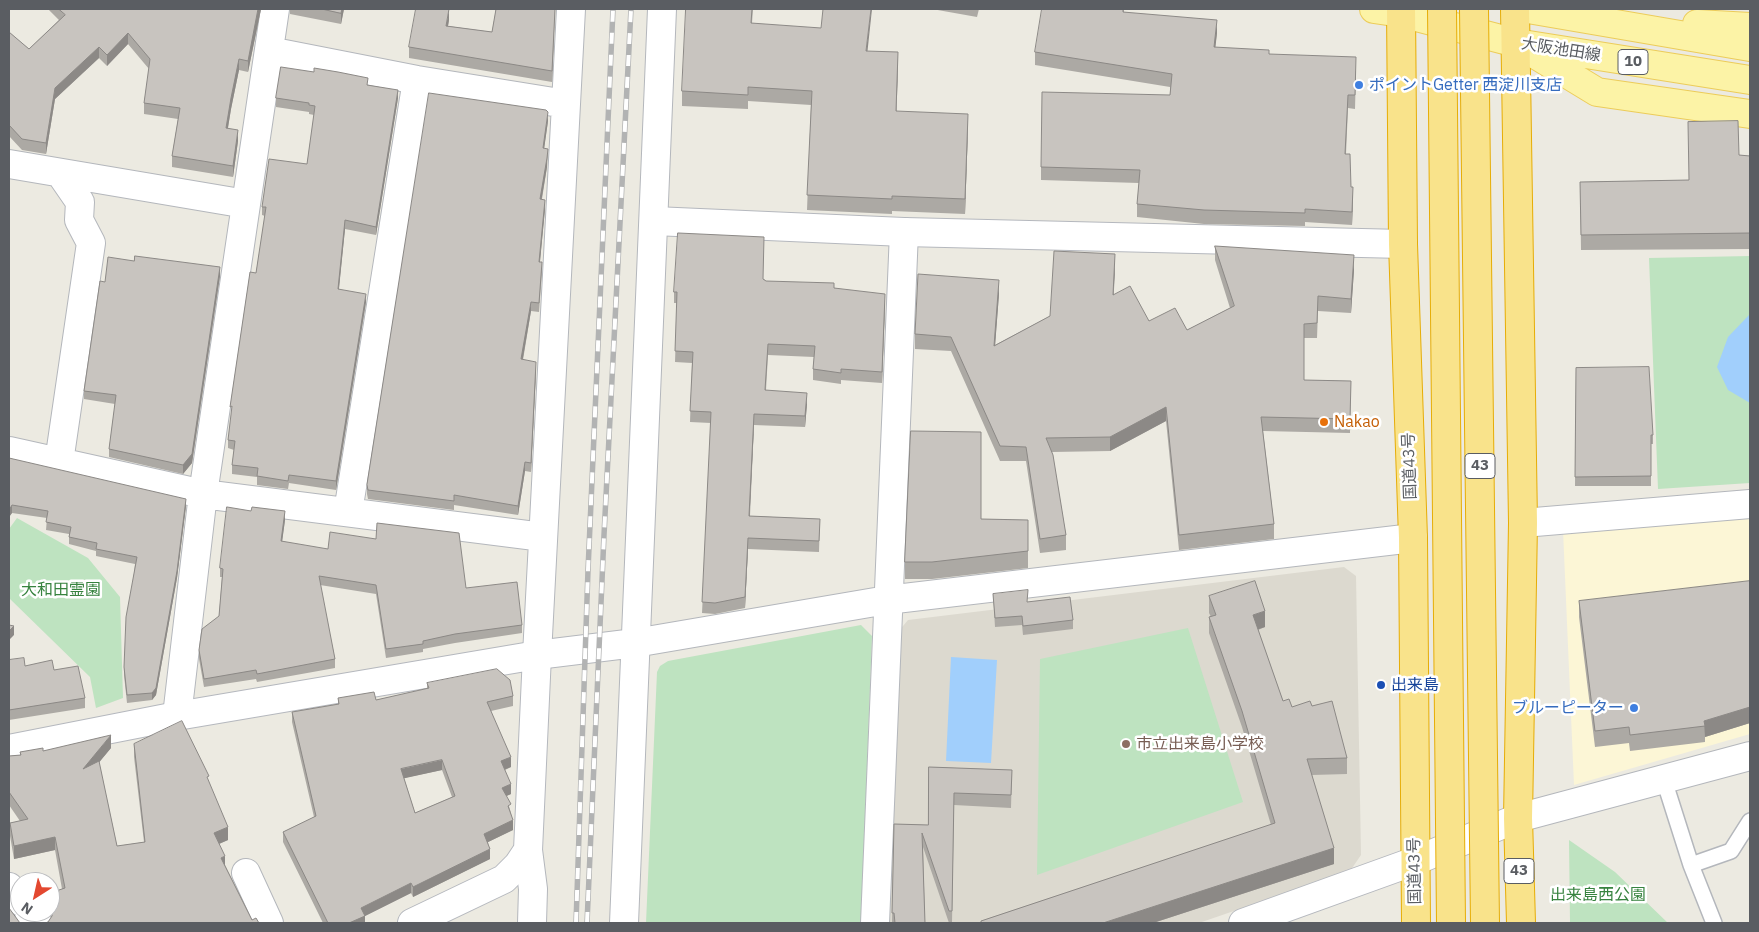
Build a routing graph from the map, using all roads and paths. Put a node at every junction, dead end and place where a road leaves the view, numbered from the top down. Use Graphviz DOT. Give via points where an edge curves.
graph roads {
  1 [pos="275,9"];
  2 [pos="572,9"];
  3 [pos="662,9"];
  4 [pos="1374,9"];
  5 [pos="1442,9"];
  6 [pos="1474,9"];
  7 [pos="1515,9"];
  8 [pos="1528,9"];
  9 [pos="1401,11"];
  10 [pos="1746,27"];
  11 [pos="1516,43"];
  12 [pos="269,51"];
  13 [pos="417,80"];
  14 [pos="1750,80"];
  15 [pos="566,104"];
  16 [pos="1750,114"];
  17 [pos="9,164"];
  18 [pos="60,173"];
  19 [pos="246,204"];
  20 [pos="654,221"];
  21 [pos="904,232"];
  22 [pos="1403,244"];
  23 [pos="9,451"];
  24 [pos="59,462"];
  25 [pos="203,494"];
  26 [pos="1750,504"];
  27 [pos="348,512"];
  28 [pos="1523,523"];
  29 [pos="543,537"];
  30 [pos="1413,538"];
  31 [pos="887,600"];
  32 [pos="635,643"];
  33 [pos="537,654"];
  34 [pos="177,716"];
  35 [pos="9,749"];
  36 [pos="1750,756"];
  37 [pos="1664,780"];
  38 [pos="1518,818"];
  39 [pos="1750,821"];
  40 [pos="528,850"];
  41 [pos="1415,862"];
  42 [pos="1691,865"];
  43 [pos="246,873"];
  44 [pos="269,923"];
  45 [pos="412,923"];
  46 [pos="532,923"];
  47 [pos="624,923"];
  48 [pos="875,923"];
  49 [pos="1243,923"];
  50 [pos="1416,923"];
  51 [pos="1451,923"];
  52 [pos="1485,923"];
  53 [pos="1521,923"];
  54 [pos="1714,923"];
  1 -- 12 [label="street"];
  2 -- 15 [label="street"];
  3 -- 20 [label="street"];
  4 -- 9 [label="main road, 大阪池田線 / 10"];
  5 -- 51 [label="highway, 43, bridge"];
  6 -- 52 [label="highway, 43, bridge"];
  7 -- 11 [label="highway, 43"];
  8 -- 10 [label="main road" via="1590,20"];
  9 -- 11 [label="main road, 大阪池田線 / 10"];
  9 -- 22 [label="highway, 国道43号"];
  11 -- 14 [label="main road, 大阪池田線 / 10"];
  11 -- 16 [label="main road" via="1597,92"];
  11 -- 28 [label="highway, 43"];
  12 -- 13 [label="street"];
  12 -- 19 [label="street"];
  13 -- 15 [label="street"];
  13 -- 27 [label="street"];
  15 -- 29 [label="street"];
  17 -- 18 [label="street"];
  18 -- 19 [label="street"];
  18 -- 24 [label="street" via="80,202 78,220 91,243"];
  19 -- 25 [label="street"];
  20 -- 21 [label="street"];
  20 -- 32 [label="street"];
  21 -- 22 [label="street"];
  21 -- 31 [label="street"];
  22 -- 30 [label="highway, 国道43号"];
  23 -- 24 [label="street"];
  24 -- 25 [label="street"];
  25 -- 27 [label="street"];
  25 -- 34 [label="street"];
  26 -- 28 [label="street"];
  27 -- 29 [label="street"];
  28 -- 38 [label="highway, 43"];
  29 -- 33 [label="street"];
  30 -- 31 [label="street"];
  30 -- 41 [label="highway, 国道43号"];
  31 -- 32 [label="street"];
  31 -- 48 [label="street"];
  32 -- 33 [label="street"];
  32 -- 47 [label="street"];
  33 -- 34 [label="street"];
  33 -- 40 [label="street"];
  34 -- 35 [label="street"];
  36 -- 37 [label="street"];
  37 -- 38 [label="street"];
  37 -- 42 [label="lane"];
  38 -- 41 [label="street"];
  38 -- 53 [label="highway, 43"];
  39 -- 42 [label="lane" via="1731,851"];
  40 -- 45 [label="street" via="504,878"];
  40 -- 46 [label="street" via="533,889"];
  41 -- 49 [label="street"];
  41 -- 50 [label="highway, 国道43号"];
  42 -- 54 [label="lane"];
  43 -- 44 [label="street"];
}
